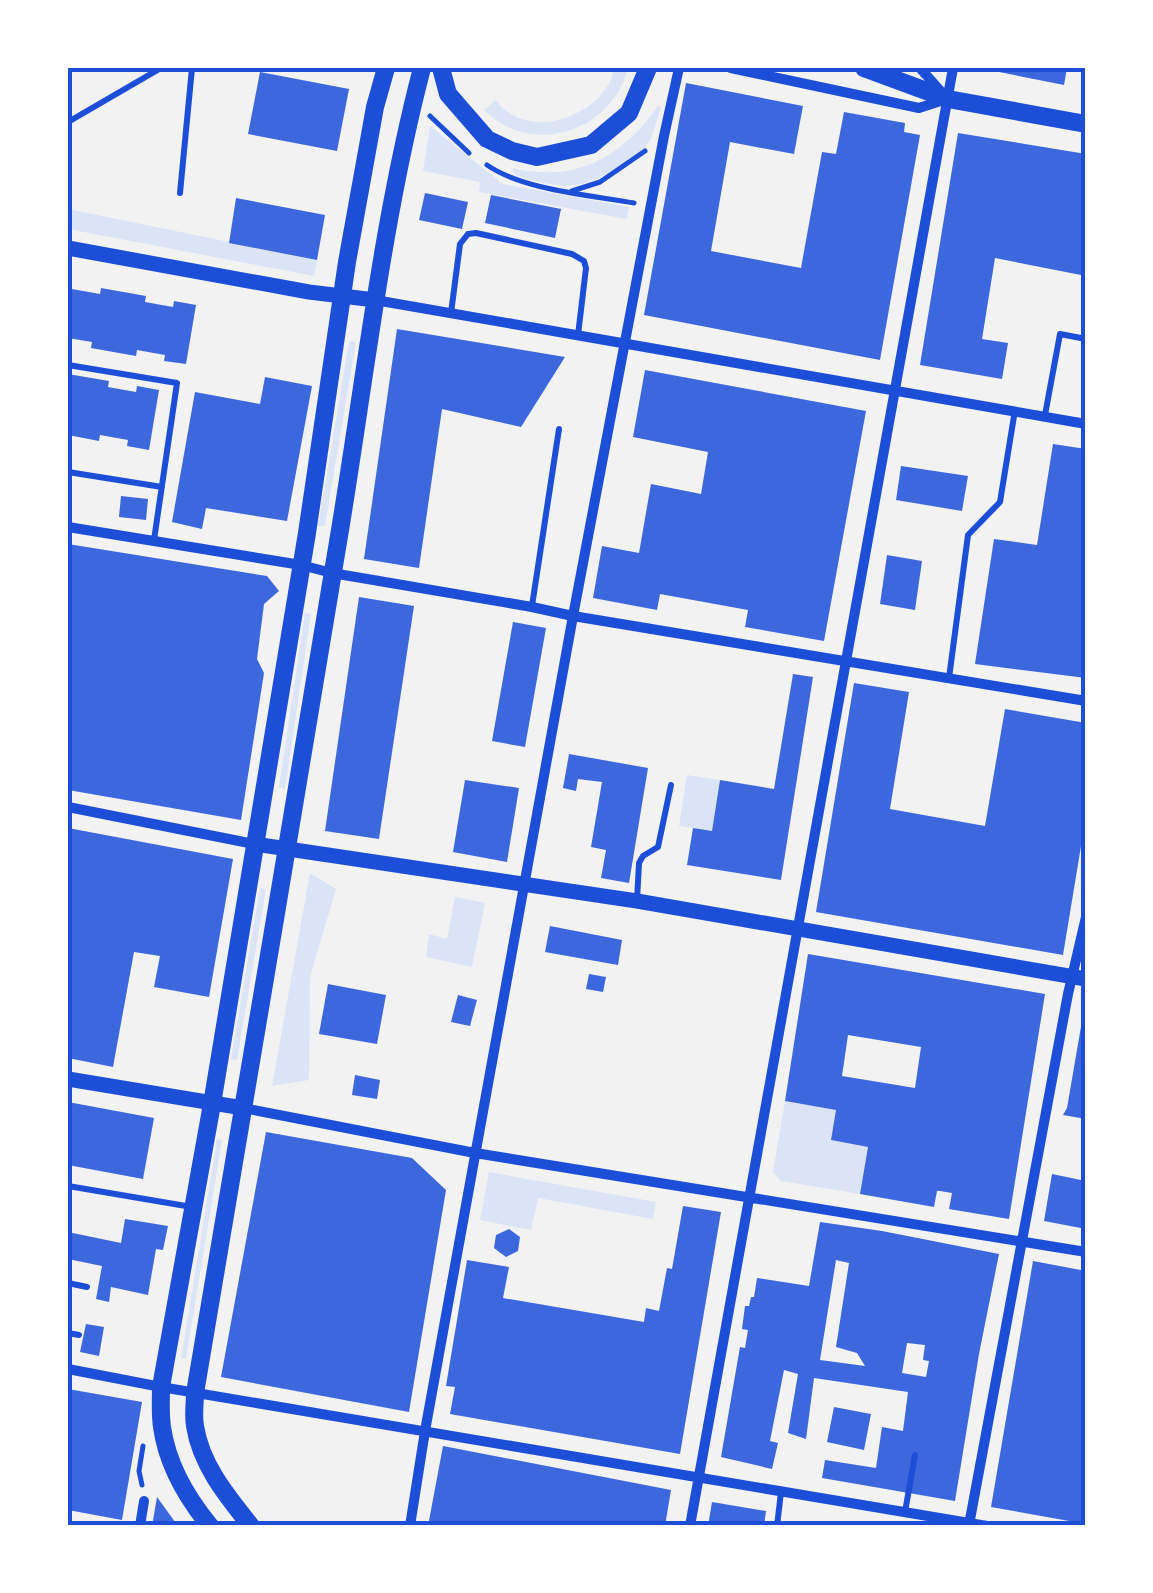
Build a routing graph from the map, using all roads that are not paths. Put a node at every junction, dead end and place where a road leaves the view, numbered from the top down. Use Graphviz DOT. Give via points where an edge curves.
graph roads {
  1 [pos="160,68"];
  2 [pos="192,68"];
  3 [pos="377,68"];
  4 [pos="386,68"];
  5 [pos="422,68"];
  6 [pos="442,68"];
  7 [pos="648,68"];
  8 [pos="680,68"];
  9 [pos="731,68"];
  10 [pos="920,68"];
  11 [pos="953,68"];
  12 [pos="868,70"];
  13 [pos="948,99"];
  14 [pos="375,107"];
  15 [pos="68,122"];
  16 [pos="1086,124"];
  17 [pos="180,193"];
  18 [pos="68,248"];
  19 [pos="342,296"];
  20 [pos="376,300"];
  21 [pos="451,314"];
  22 [pos="578,335"];
  23 [pos="1086,340"];
  24 [pos="624,343"];
  25 [pos="68,365"];
  26 [pos="894,390"];
  27 [pos="1014,410"];
  28 [pos="1045,415"];
  29 [pos="1086,424"];
  30 [pos="560,429"];
  31 [pos="68,472"];
  32 [pos="162,487"];
  33 [pos="68,527"];
  34 [pos="154,541"];
  35 [pos="301,565"];
  36 [pos="332,573"];
  37 [pos="532,607"];
  38 [pos="573,616"];
  39 [pos="845,661"];
  40 [pos="948,678"];
  41 [pos="1086,701"];
  42 [pos="671,785"];
  43 [pos="68,807"];
  44 [pos="254,844"];
  45 [pos="288,847"];
  46 [pos="524,886"];
  47 [pos="637,902"];
  48 [pos="1086,917"];
  49 [pos="797,930"];
  50 [pos="1079,978"];
  51 [pos="68,1079"];
  52 [pos="212,1104"];
  53 [pos="243,1108"];
  54 [pos="475,1153"];
  55 [pos="68,1186"];
  56 [pos="749,1196"];
  57 [pos="194,1207"];
  58 [pos="1021,1242"];
  59 [pos="1086,1252"];
  60 [pos="68,1283"];
  61 [pos="87,1287"];
  62 [pos="68,1333"];
  63 [pos="79,1335"];
  64 [pos="68,1370"];
  65 [pos="161,1387"];
  66 [pos="195,1393"];
  67 [pos="425,1431"];
  68 [pos="915,1456"];
  69 [pos="699,1477"];
  70 [pos="781,1491"];
  71 [pos="144,1501"];
  72 [pos="906,1512"];
  73 [pos="970,1524"];
  74 [pos="140,1526"];
  75 [pos="210,1526"];
  76 [pos="251,1526"];
  77 [pos="410,1526"];
  78 [pos="690,1526"];
  79 [pos="776,1526"];
  80 [pos="987,1526"];
  1 -- 15 [label="lane"];
  2 -- 17 [label="lane"];
  3 -- 14 [label="main road"];
  4 -- 14 [label="main road"];
  5 -- 20 [label="main road"];
  6 -- 7 [label="main road" via="448,94 487,140 537,157 592,145 629,113"];
  8 -- 24 [label="street"];
  9 -- 13 [label="street" via="919,108"];
  10 -- 13 [label="street"];
  11 -- 13 [label="street"];
  12 -- 13 [label="main road"];
  13 -- 16 [label="main road"];
  13 -- 26 [label="street"];
  14 -- 19 [label="main road"];
  18 -- 19 [label="street"];
  19 -- 20 [label="street"];
  19 -- 35 [label="main road"];
  20 -- 21 [label="street"];
  20 -- 36 [label="main road"];
  21 -- 22 [label="street"];
  21 -- 22 [label="lane" via="460,244 476,233 584,261"];
  22 -- 24 [label="street"];
  23 -- 28 [label="lane" via="1060,334"];
  24 -- 26 [label="street"];
  24 -- 38 [label="street"];
  25 -- 32 [label="lane" via="177,382"];
  26 -- 27 [label="street"];
  26 -- 39 [label="street"];
  27 -- 28 [label="street"];
  27 -- 40 [label="lane" via="1000,502 968,535"];
  28 -- 29 [label="street"];
  30 -- 37 [label="lane"];
  31 -- 32 [label="lane"];
  32 -- 34 [label="lane"];
  33 -- 34 [label="street"];
  34 -- 35 [label="street"];
  35 -- 36 [label="street"];
  35 -- 44 [label="main road"];
  36 -- 37 [label="street"];
  36 -- 45 [label="main road"];
  37 -- 38 [label="street"];
  38 -- 39 [label="street"];
  38 -- 46 [label="street"];
  39 -- 40 [label="street"];
  39 -- 49 [label="street"];
  40 -- 41 [label="street"];
  42 -- 47 [label="lane" via="658,847 639,863"];
  43 -- 44 [label="street"];
  44 -- 45 [label="street"];
  44 -- 52 [label="main road"];
  45 -- 46 [label="street"];
  45 -- 53 [label="main road"];
  46 -- 47 [label="street"];
  46 -- 54 [label="street"];
  47 -- 49 [label="street"];
  48 -- 50 [label="street"];
  49 -- 50 [label="street"];
  49 -- 56 [label="street"];
  50 -- 58 [label="street"];
  51 -- 52 [label="street"];
  52 -- 53 [label="street"];
  52 -- 57 [label="main road"];
  53 -- 54 [label="street"];
  53 -- 66 [label="main road"];
  54 -- 56 [label="street"];
  54 -- 67 [label="street"];
  55 -- 57 [label="lane"];
  56 -- 58 [label="street"];
  56 -- 69 [label="street"];
  57 -- 65 [label="main road"];
  58 -- 59 [label="street"];
  58 -- 73 [label="street"];
  60 -- 61 [label="lane"];
  62 -- 63 [label="lane"];
  64 -- 65 [label="street"];
  65 -- 66 [label="street"];
  65 -- 75 [label="main road" via="172,1464"];
  66 -- 67 [label="street"];
  66 -- 76 [label="main road" via="202,1450"];
  67 -- 69 [label="street"];
  67 -- 77 [label="street"];
  68 -- 72 [label="lane"];
  69 -- 70 [label="street"];
  69 -- 78 [label="street"];
  70 -- 72 [label="street"];
  70 -- 79 [label="lane"];
  71 -- 74 [label="street"];
  72 -- 73 [label="street"];
  73 -- 80 [label="street"];
}
